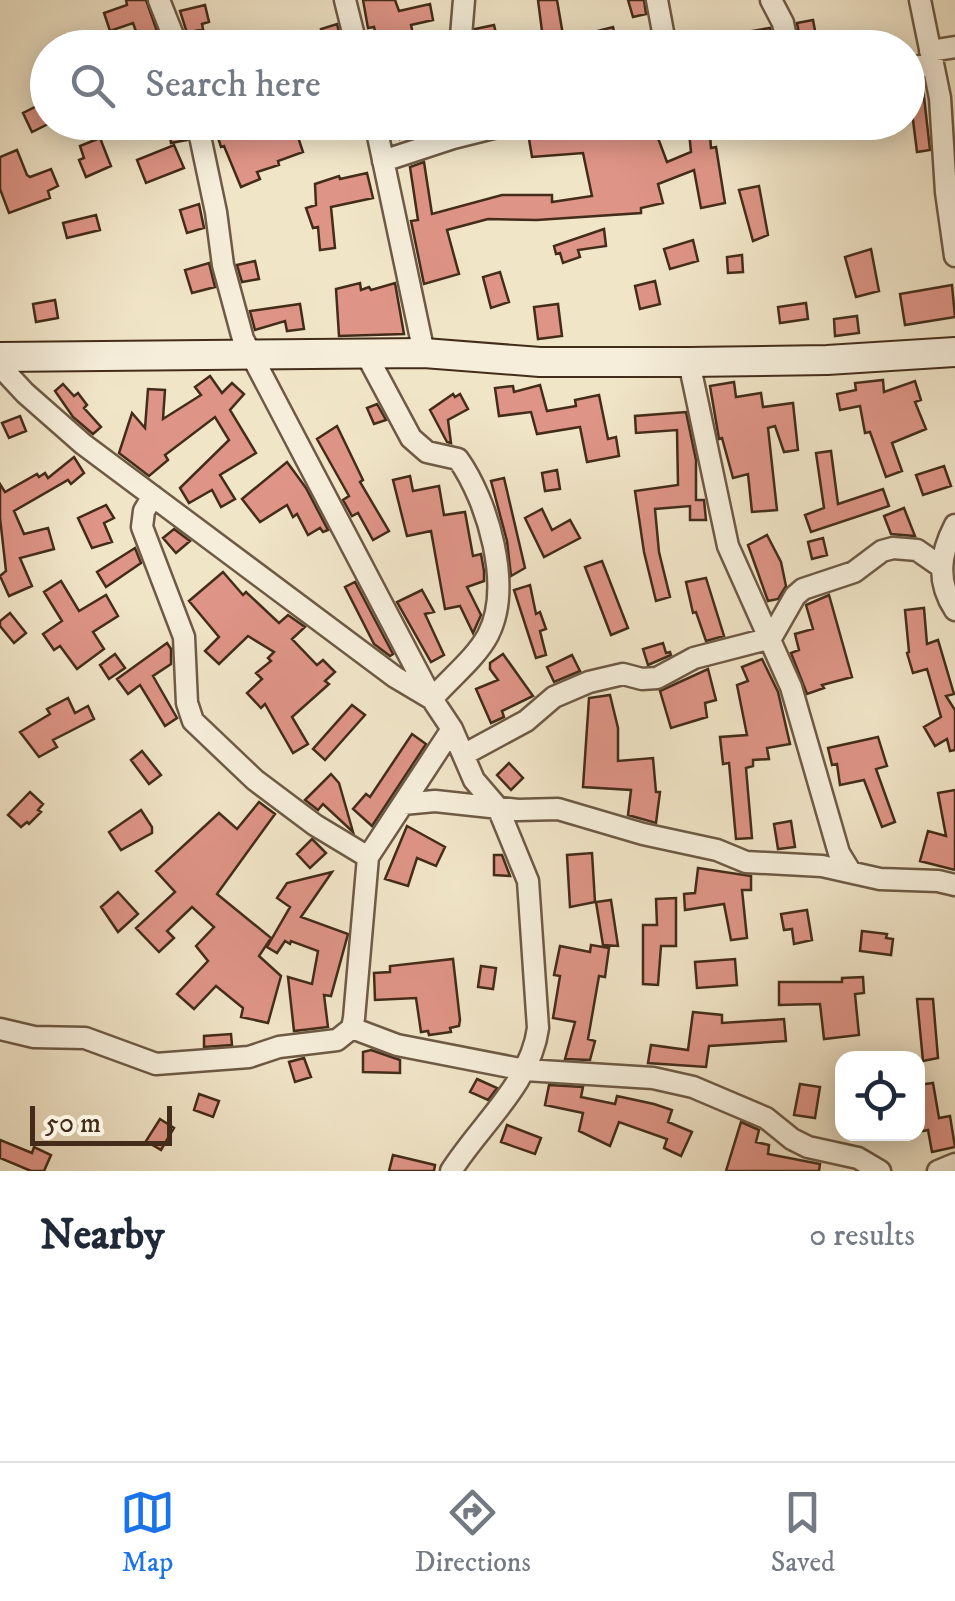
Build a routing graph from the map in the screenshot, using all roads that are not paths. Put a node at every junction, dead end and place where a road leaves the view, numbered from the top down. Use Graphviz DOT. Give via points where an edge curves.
graph roads {
  1 [pos="159,0"];
  2 [pos="344,0"];
  3 [pos="464,0"];
  4 [pos="657,0"];
  5 [pos="771,0"];
  6 [pos="920,0"];
  7 [pos="171,30"];
  8 [pos="352,30"];
  9 [pos="462,30"];
  10 [pos="663,30"];
  11 [pos="784,30"];
  12 [pos="955,48"];
  13 [pos="931,58"];
  14 [pos="925,60"];
  15 [pos="201,140"];
  16 [pos="379,140"];
  17 [pos="440,140"];
  18 [pos="383,161"];
  19 [pos="955,256"];
  20 [pos="955,352"];
  21 [pos="250,354"];
  22 [pos="366,354"];
  23 [pos="424,354"];
  24 [pos="0,357"];
  25 [pos="689,362"];
  26 [pos="0,366"];
  27 [pos="153,496"];
  28 [pos="955,525"];
  29 [pos="940,566"];
  30 [pos="955,610"];
  31 [pos="772,638"];
  32 [pos="432,699"];
  33 [pos="452,729"];
  34 [pos="464,754"];
  35 [pos="402,804"];
  36 [pos="498,808"];
  37 [pos="368,857"];
  38 [pos="850,871"];
  39 [pos="955,885"];
  40 [pos="352,1028"];
  41 [pos="0,1029"];
  42 [pos="525,1070"];
  43 [pos="955,1164"];
  44 [pos="451,1171"];
  45 [pos="880,1171"];
  46 [pos="938,1171"];
  1 -- 7 [label="street"];
  2 -- 8 [label="street"];
  3 -- 9 [label="street"];
  4 -- 10 [label="street"];
  5 -- 11 [label="street"];
  6 -- 13 [label="street"];
  12 -- 13 [label="street"];
  13 -- 14 [label="street"];
  13 -- 19 [label="street"];
  15 -- 21 [label="street" via="223,265"];
  16 -- 18 [label="street"];
  17 -- 18 [label="street"];
  18 -- 23 [label="street"];
  20 -- 25 [label="street"];
  21 -- 22 [label="street"];
  21 -- 24 [label="street"];
  21 -- 32 [label="street"];
  22 -- 23 [label="street"];
  22 -- 32 [label="street" via="411,438 427,452 458,459 467,471 490,528 500,598 487,636"];
  23 -- 25 [label="street"];
  25 -- 31 [label="street" via="728,546"];
  26 -- 27 [label="street" via="83,444"];
  27 -- 32 [label="street"];
  27 -- 37 [label="street" via="142,527 184,638 193,722 255,780"];
  28 -- 29 [label="street"];
  29 -- 30 [label="street"];
  29 -- 31 [label="street" via="917,550 882,552 854,572 803,588"];
  31 -- 34 [label="street" via="694,658 657,678 623,674 588,682"];
  31 -- 38 [label="street"];
  32 -- 33 [label="street"];
  33 -- 34 [label="street"];
  33 -- 35 [label="street"];
  34 -- 36 [label="street" via="474,780"];
  35 -- 36 [label="street"];
  35 -- 37 [label="street"];
  36 -- 38 [label="street" via="558,809 746,862"];
  36 -- 42 [label="street" via="528,882 538,1028"];
  37 -- 40 [label="street"];
  38 -- 39 [label="street"];
  40 -- 41 [label="street" via="337,1040 249,1057 156,1064 84,1038"];
  40 -- 42 [label="street" via="398,1045"];
  42 -- 44 [label="street"];
  42 -- 45 [label="street" via="693,1087 766,1118 808,1147 858,1158"];
  43 -- 46 [label="street"];
}
